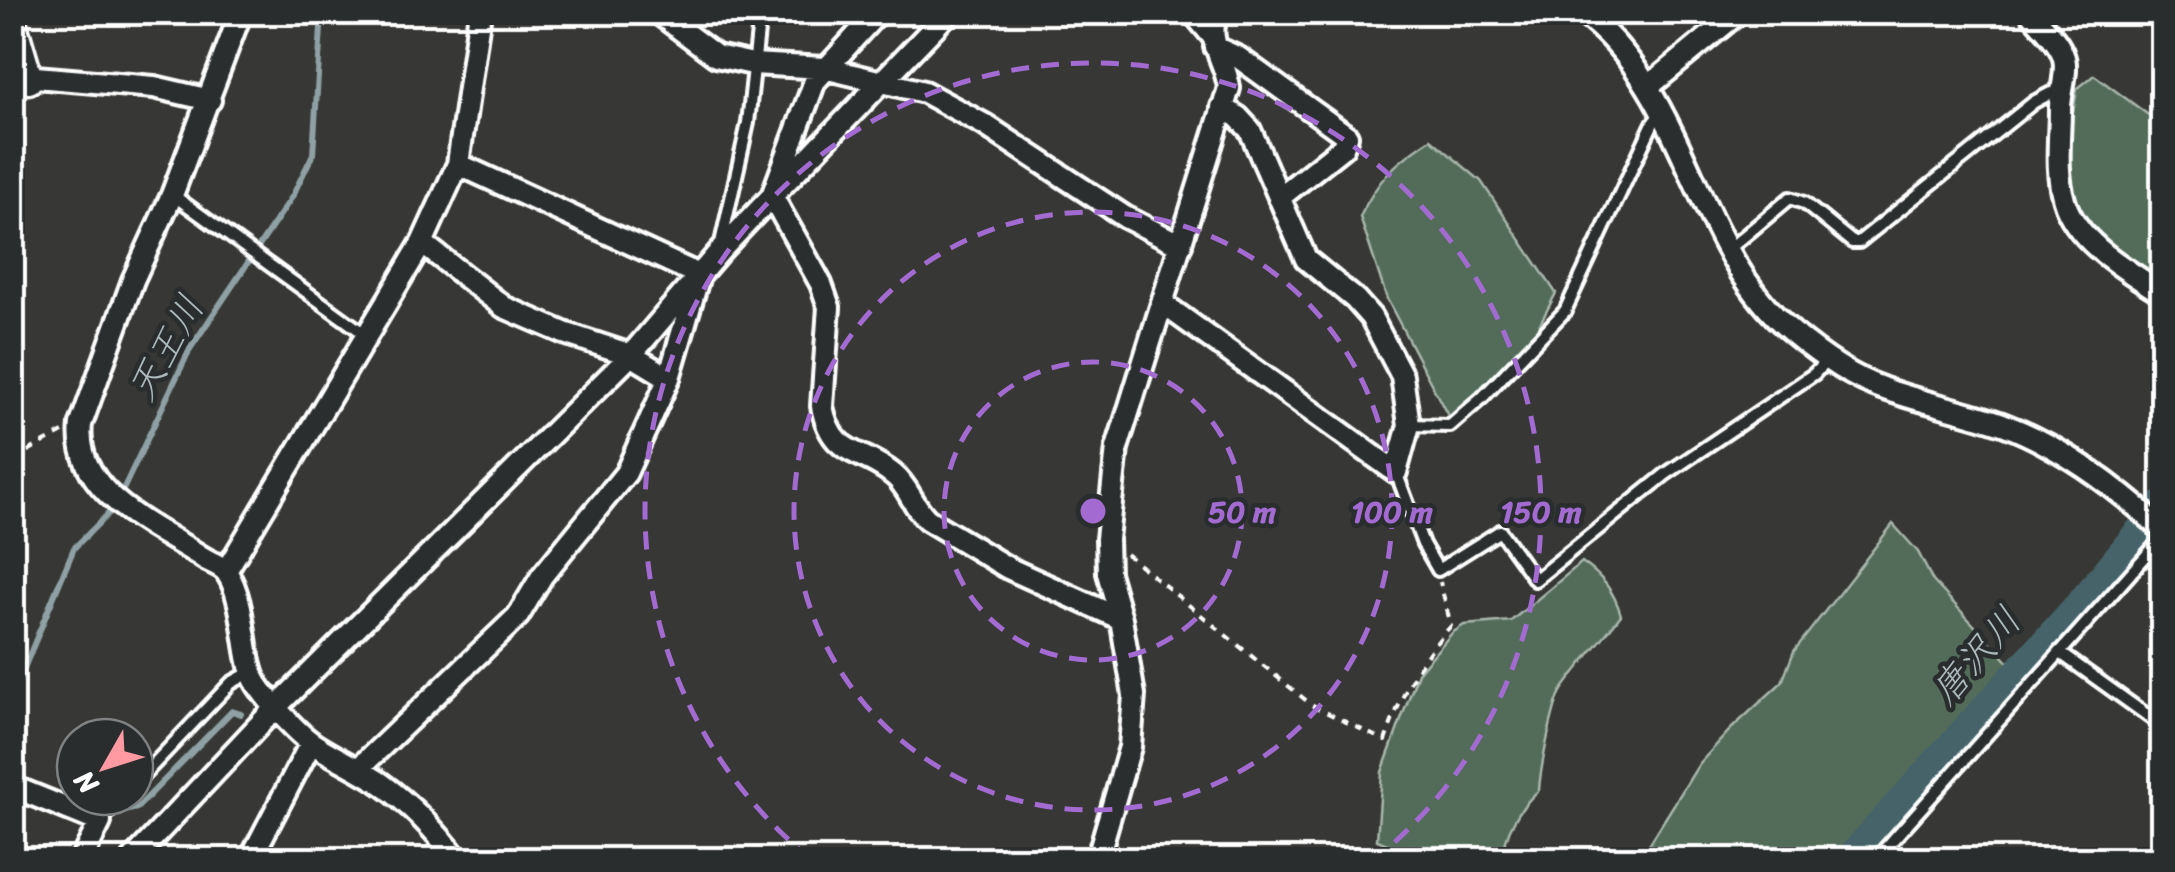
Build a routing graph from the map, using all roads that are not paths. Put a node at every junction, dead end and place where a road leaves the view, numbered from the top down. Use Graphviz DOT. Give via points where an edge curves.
graph roads {
  1 [pos="241,12"];
  2 [pos="480,12"];
  3 [pos="657,12"];
  4 [pos="760,12"];
  5 [pos="878,12"];
  6 [pos="949,12"];
  7 [pos="1186,12"];
  8 [pos="1218,12"];
  9 [pos="1581,12"];
  10 [pos="1739,12"];
  11 [pos="2030,12"];
  12 [pos="12,25"];
  13 [pos="1215,46"];
  14 [pos="753,64"];
  15 [pos="824,68"];
  16 [pos="20,77"];
  17 [pos="881,83"];
  18 [pos="1648,87"];
  19 [pos="2060,95"];
  20 [pos="210,100"];
  21 [pos="1222,108"];
  22 [pos="1662,112"];
  23 [pos="458,164"];
  24 [pos="172,195"];
  25 [pos="772,196"];
  26 [pos="1280,198"];
  27 [pos="422,243"];
  28 [pos="1181,245"];
  29 [pos="1729,249"];
  30 [pos="719,252"];
  31 [pos="700,275"];
  32 [pos="2162,292"];
  33 [pos="1162,303"];
  34 [pos="366,335"];
  35 [pos="631,355"];
  36 [pos="1829,358"];
  37 [pos="669,378"];
  38 [pos="1410,425"];
  39 [pos="1396,472"];
  40 [pos="2162,528"];
  41 [pos="2162,538"];
  42 [pos="226,571"];
  43 [pos="1121,619"];
  44 [pos="2059,652"];
  45 [pos="252,671"];
  46 [pos="278,706"];
  47 [pos="2162,726"];
  48 [pos="311,743"];
  49 [pos="155,763"];
  50 [pos="358,769"];
  51 [pos="12,790"];
  52 [pos="105,817"];
  53 [pos="100,822"];
  54 [pos="81,860"];
  55 [pos="132,860"];
  56 [pos="250,860"];
  57 [pos="458,860"];
  58 [pos="1097,860"];
  59 [pos="1875,860"];
  1 -- 20 [label="street"];
  2 -- 23 [label="street"];
  3 -- 14 [label="street" via="716,56"];
  4 -- 14 [label="lane"];
  5 -- 15 [label="street"];
  6 -- 17 [label="street"];
  7 -- 13 [label="lane"];
  8 -- 13 [label="street"];
  9 -- 18 [label="street"];
  10 -- 18 [label="street"];
  11 -- 19 [label="street" via="2062,50"];
  12 -- 16 [label="street"];
  13 -- 21 [label="street" via="1228,74"];
  13 -- 26 [label="street" via="1347,136"];
  14 -- 15 [label="street"];
  14 -- 30 [label="lane" via="748,123"];
  15 -- 17 [label="street"];
  15 -- 25 [label="street"];
  16 -- 20 [label="street" via="154,87"];
  17 -- 25 [label="street"];
  17 -- 28 [label="street" via="924,92"];
  18 -- 22 [label="street"];
  19 -- 29 [label="lane" via="2051,92 2034,102 1859,242 1790,198"];
  19 -- 32 [label="street" via="2064,204 2084,234"];
  20 -- 24 [label="street"];
  21 -- 26 [label="street" via="1250,130"];
  21 -- 28 [label="street"];
  22 -- 29 [label="street"];
  22 -- 38 [label="lane" via="1566,311 1450,426"];
  23 -- 27 [label="street"];
  23 -- 31 [label="street"];
  24 -- 34 [label="lane"];
  24 -- 42 [label="street" via="132,280 79,438 83,458 104,490"];
  25 -- 30 [label="street"];
  25 -- 43 [label="street" via="826,294 822,406 838,444 897,477 919,512 978,550"];
  26 -- 38 [label="street" via="1306,259 1371,317 1402,376"];
  27 -- 34 [label="street"];
  27 -- 35 [label="street" via="504,306"];
  28 -- 33 [label="street"];
  29 -- 36 [label="street" via="1790,331"];
  30 -- 31 [label="street"];
  31 -- 35 [label="street"];
  31 -- 37 [label="street"];
  33 -- 39 [label="street"];
  33 -- 43 [label="street" via="1117,448 1107,539"];
  34 -- 42 [label="street"];
  35 -- 37 [label="street"];
  35 -- 46 [label="street"];
  36 -- 39 [label="lane" via="1666,474 1535,580 1500,531 1438,570"];
  36 -- 40 [label="street" via="1880,388 2040,441"];
  37 -- 50 [label="street" via="626,473 518,616"];
  38 -- 39 [label="street"];
  41 -- 44 [label="lane"];
  42 -- 45 [label="street"];
  43 -- 58 [label="street" via="1134,695 1130,747"];
  44 -- 47 [label="lane"];
  44 -- 59 [label="lane"];
  45 -- 46 [label="street"];
  45 -- 49 [label="lane" via="230,683"];
  46 -- 48 [label="street"];
  46 -- 55 [label="street"];
  48 -- 50 [label="street"];
  48 -- 56 [label="street"];
  50 -- 57 [label="street" via="418,813"];
  51 -- 53 [label="street"];
  52 -- 53 [label="lane"];
  53 -- 54 [label="street"];
}
